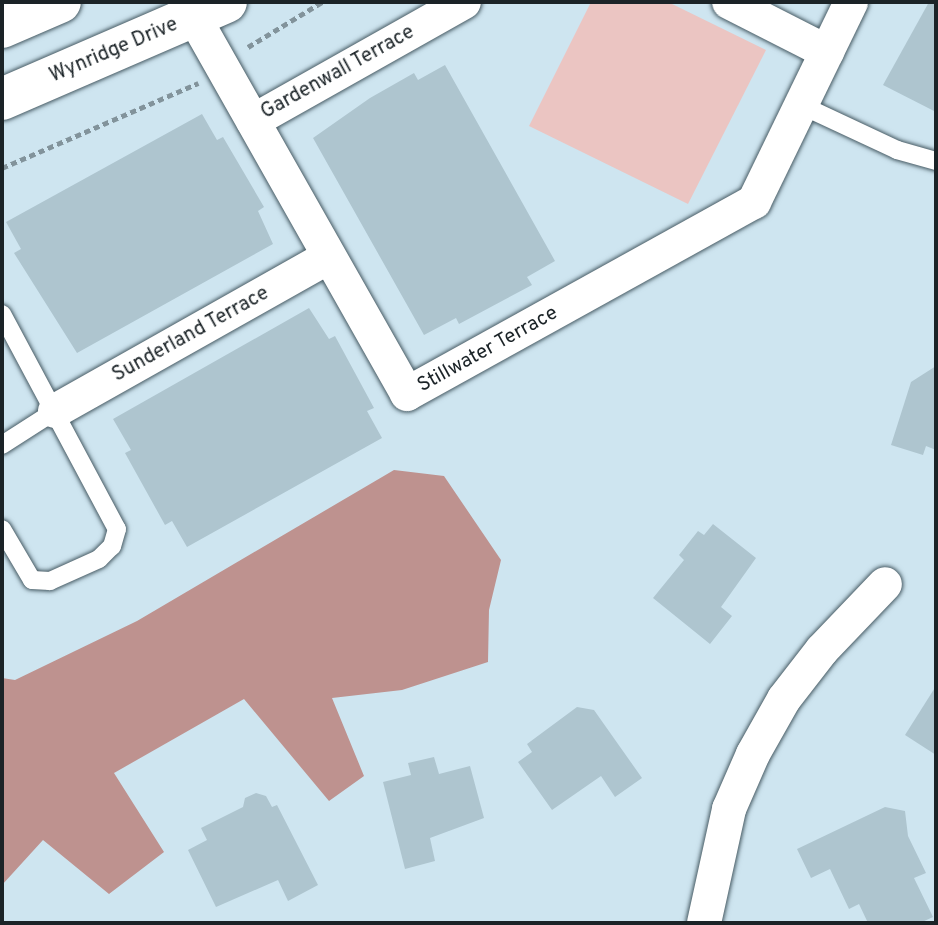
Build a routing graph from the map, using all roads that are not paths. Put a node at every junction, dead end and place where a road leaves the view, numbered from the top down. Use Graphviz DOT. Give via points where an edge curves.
graph roads {
  1 [pos="60,2"];
  2 [pos="464,2"];
  3 [pos="729,2"];
  4 [pos="851,2"];
  5 [pos="210,9"];
  6 [pos="2,27"];
  7 [pos="827,52"];
  8 [pos="2,99"];
  9 [pos="801,105"];
  10 [pos="253,121"];
  11 [pos="936,161"];
  12 [pos="327,258"];
  13 [pos="2,314"];
  14 [pos="55,411"];
  15 [pos="2,445"];
  16 [pos="2,529"];
  17 [pos="885,584"];
  18 [pos="704,923"];
  1 -- 6 [label="street"];
  2 -- 10 [label="street, Gardenwall Terrace"];
  3 -- 7 [label="street"];
  4 -- 7 [label="street, Stillwater Terrace"];
  5 -- 8 [label="street, Wynridge Drive"];
  5 -- 10 [label="street, Stillwater Terrace" via="223,61"];
  7 -- 9 [label="street, Stillwater Terrace"];
  9 -- 11 [label="lane" via="897,150"];
  9 -- 12 [label="street, Stillwater Terrace" via="754,202 407,394"];
  10 -- 12 [label="street, Stillwater Terrace"];
  12 -- 14 [label="street, Sunderland Terrace"];
  13 -- 14 [label="lane"];
  14 -- 15 [label="lane"];
  14 -- 16 [label="lane" via="117,529 112,546 65,579 32,580"];
  17 -- 18 [label="street" via="805,672 753,754 729,809"];
}
